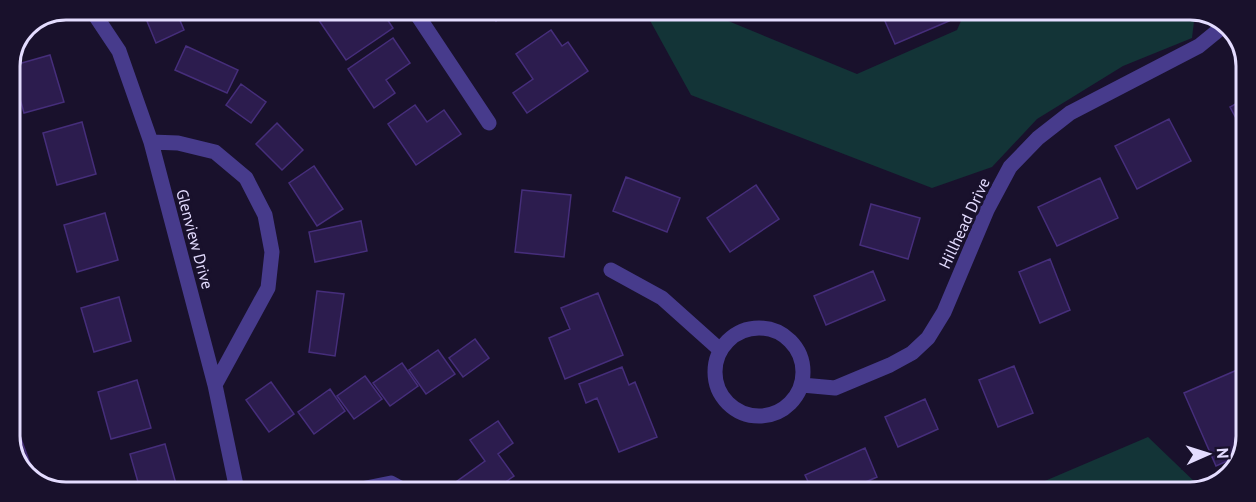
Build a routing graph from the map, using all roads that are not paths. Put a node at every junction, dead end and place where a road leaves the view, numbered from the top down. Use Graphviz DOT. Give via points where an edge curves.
graph roads {
  1 [pos="98,20"];
  2 [pos="421,20"];
  3 [pos="1219,30"];
  4 [pos="489,123"];
  5 [pos="151,142"];
  6 [pos="610,270"];
  7 [pos="719,350"];
  8 [pos="215,385"];
  9 [pos="802,386"];
  10 [pos="236,482"];
  1 -- 5 [label="street, Glenview Drive" via="119,51"];
  2 -- 4 [label="street"];
  3 -- 9 [label="street, Hillhead Drive" via="1199,46 1070,113 1010,167 987,210 944,312 928,338 912,353 835,388"];
  5 -- 8 [label="street, Glenview Drive"];
  5 -- 8 [label="street" via="178,143 215,152 246,178 265,215 272,252 268,288"];
  6 -- 7 [label="street" via="662,298"];
  7 -- 9 [label="street" via="738,332 764,327 788,338 802,359"];
  7 -- 9 [label="street" via="713,374 722,398 740,414 765,417 788,406"];
  8 -- 10 [label="street, Glenview Drive"];
}
